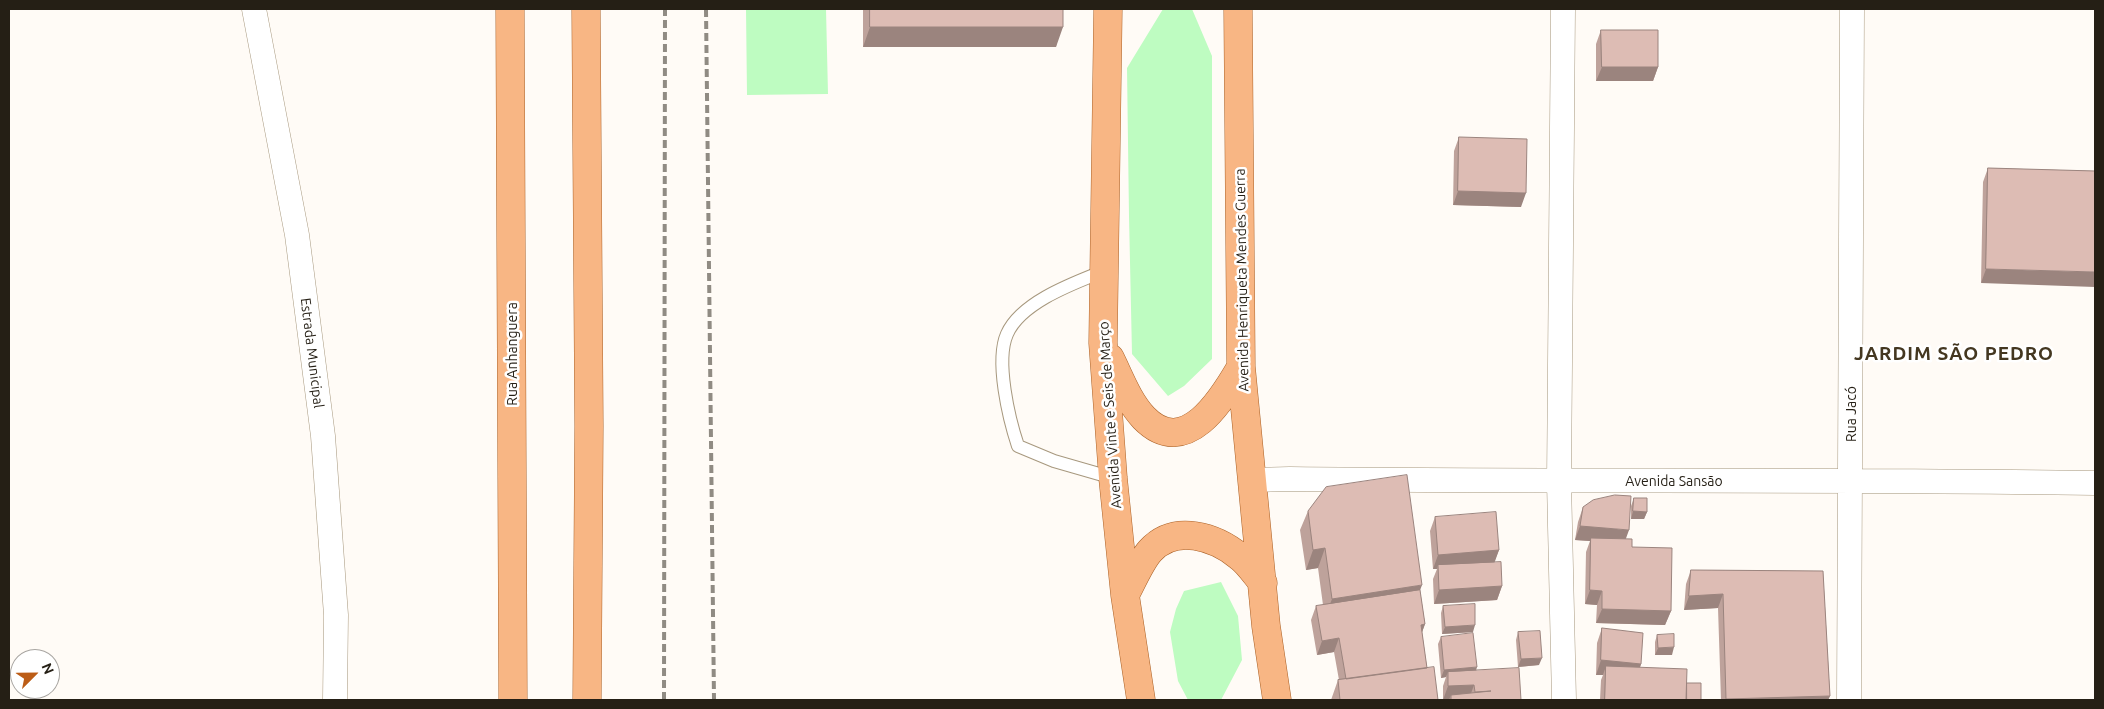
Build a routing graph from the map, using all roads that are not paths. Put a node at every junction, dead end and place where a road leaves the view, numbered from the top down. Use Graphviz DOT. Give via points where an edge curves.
graph roads {
  1 [pos="254,9"];
  2 [pos="510,9"];
  3 [pos="586,9"];
  4 [pos="1108,9"];
  5 [pos="1238,9"];
  6 [pos="1563,9"];
  7 [pos="1852,9"];
  8 [pos="1104,271"];
  9 [pos="1103,343"];
  10 [pos="1241,367"];
  11 [pos="1113,478"];
  12 [pos="1252,480"];
  13 [pos="1850,480"];
  14 [pos="1560,482"];
  15 [pos="2095,483"];
  16 [pos="1263,583"];
  17 [pos="1125,595"];
  18 [pos="335,700"];
  19 [pos="513,700"];
  20 [pos="588,700"];
  21 [pos="1141,700"];
  22 [pos="1277,700"];
  23 [pos="1564,700"];
  24 [pos="1849,700"];
  1 -- 18 [label="street, Estrada Municipal" via="297,235 323,436 336,615"];
  2 -- 19 [label="main road, Rua Anhanguera"];
  3 -- 20 [label="main road"];
  4 -- 8 [label="main road, Avenida Vinte e Seis de Março"];
  5 -- 10 [label="main road, Avenida Henriqueta Mendes Guerra"];
  6 -- 14 [label="street"];
  7 -- 13 [label="street, Rua Jacó"];
  8 -- 9 [label="main road, Avenida Vinte e Seis de Março"];
  8 -- 11 [label="lane" via="1052,293 1021,316 1007,334 1003,370 1009,420 1018,446 1054,461"];
  9 -- 10 [label="main road" via="1128,396 1145,419 1168,433 1188,431 1197,424"];
  9 -- 11 [label="main road, Avenida Vinte e Seis de Março"];
  10 -- 12 [label="main road, Avenida Henriqueta Mendes Guerra"];
  11 -- 17 [label="main road, Avenida Vinte e Seis de Março"];
  12 -- 14 [label="street, Avenida Sansão"];
  12 -- 16 [label="main road, Avenida Henriqueta Mendes Guerra"];
  13 -- 14 [label="street, Avenida Sansão"];
  13 -- 15 [label="street, Avenida Sansão"];
  13 -- 24 [label="street, Rua Jacó"];
  14 -- 23 [label="street"];
  16 -- 17 [label="main road" via="1241,558 1220,544 1206,538 1182,535 1164,541 1150,551"];
  16 -- 22 [label="main road, Avenida Henriqueta Mendes Guerra"];
  17 -- 21 [label="main road, Avenida Vinte e Seis de Março"];
}
